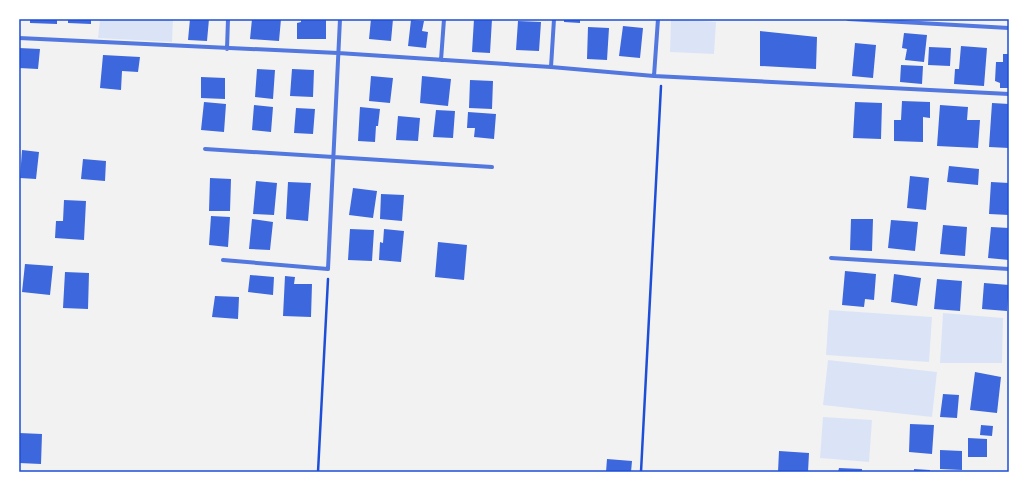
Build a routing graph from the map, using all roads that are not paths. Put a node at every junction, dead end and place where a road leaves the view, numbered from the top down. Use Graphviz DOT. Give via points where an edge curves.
graph roads {
  1 [pos="228,19"];
  2 [pos="340,19"];
  3 [pos="444,19"];
  4 [pos="554,19"];
  5 [pos="658,19"];
  6 [pos="848,19"];
  7 [pos="1009,28"];
  8 [pos="19,38"];
  9 [pos="227,49"];
  10 [pos="338,53"];
  11 [pos="441,60"];
  12 [pos="552,67"];
  13 [pos="654,76"];
  14 [pos="1009,94"];
  15 [pos="204,149"];
  16 [pos="333,156"];
  17 [pos="492,167"];
  18 [pos="831,258"];
  19 [pos="223,260"];
  20 [pos="1009,269"];
  1 -- 9 [label="street"];
  2 -- 10 [label="street"];
  3 -- 11 [label="street"];
  4 -- 12 [label="street"];
  5 -- 13 [label="street"];
  6 -- 7 [label="street"];
  8 -- 9 [label="street"];
  9 -- 10 [label="street"];
  10 -- 11 [label="street"];
  10 -- 16 [label="street"];
  11 -- 12 [label="street"];
  12 -- 13 [label="street"];
  13 -- 14 [label="street"];
  15 -- 16 [label="street"];
  16 -- 17 [label="street"];
  16 -- 19 [label="street" via="328,269"];
  18 -- 20 [label="street"];
}
